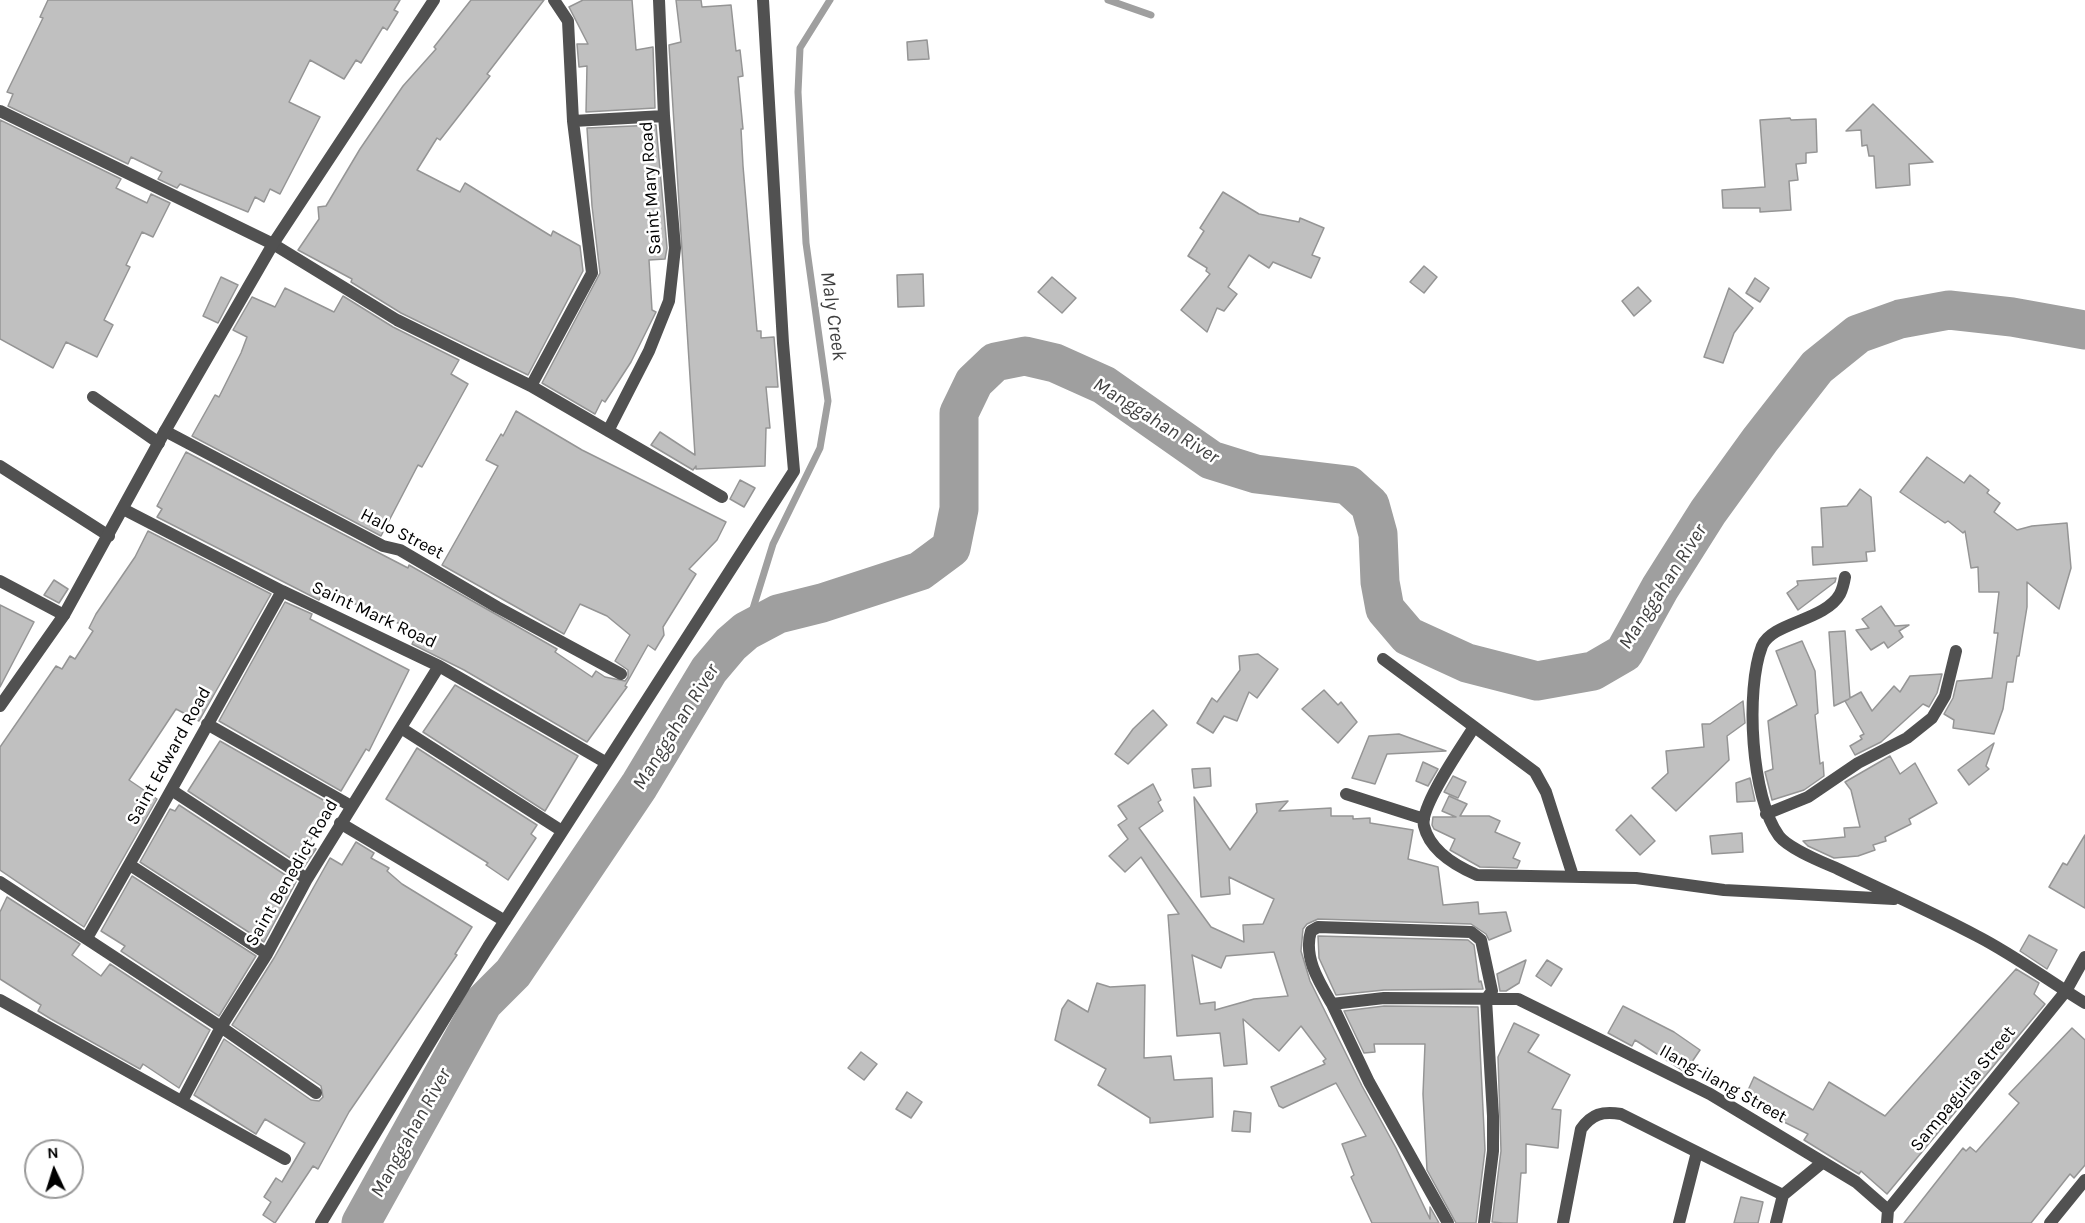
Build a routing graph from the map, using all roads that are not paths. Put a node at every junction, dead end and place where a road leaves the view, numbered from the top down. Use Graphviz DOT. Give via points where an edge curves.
graph roads {
  1 [pos="434,0"];
  2 [pos="554,0"];
  3 [pos="659,0"];
  4 [pos="763,0"];
  5 [pos="0,111"];
  6 [pos="664,116"];
  7 [pos="573,121"];
  8 [pos="273,244"];
  9 [pos="531,386"];
  10 [pos="93,397"];
  11 [pos="165,431"];
  12 [pos="608,431"];
  13 [pos="159,443"];
  14 [pos="0,466"];
  15 [pos="722,497"];
  16 [pos="123,509"];
  17 [pos="109,536"];
  18 [pos="1845,577"];
  19 [pos="0,581"];
  20 [pos="282,591"];
  21 [pos="64,615"];
  22 [pos="1956,651"];
  23 [pos="1383,659"];
  24 [pos="440,666"];
  25 [pos="621,674"];
  26 [pos="0,706"];
  27 [pos="207,724"];
  28 [pos="1474,727"];
  29 [pos="401,728"];
  30 [pos="605,762"];
  31 [pos="173,791"];
  32 [pos="1346,794"];
  33 [pos="351,806"];
  34 [pos="1766,814"];
  35 [pos="1424,819"];
  36 [pos="340,823"];
  37 [pos="562,831"];
  38 [pos="130,865"];
  39 [pos="1574,876"];
  40 [pos="307,879"];
  41 [pos="0,882"];
  42 [pos="1901,900"];
  43 [pos="505,921"];
  44 [pos="87,938"];
  45 [pos="267,954"];
  46 [pos="2085,957"];
  47 [pos="2066,991"];
  48 [pos="1486,999"];
  49 [pos="0,1000"];
  50 [pos="2085,1003"];
  51 [pos="1332,1004"];
  52 [pos="221,1027"];
  53 [pos="315,1093"];
  54 [pos="182,1101"];
  55 [pos="1697,1152"];
  56 [pos="285,1159"];
  57 [pos="1823,1162"];
  58 [pos="2085,1180"];
  59 [pos="1783,1195"];
  60 [pos="1888,1216"];
  61 [pos="321,1223"];
  62 [pos="1448,1223"];
  63 [pos="1484,1223"];
  64 [pos="1563,1223"];
  65 [pos="1679,1223"];
  66 [pos="1776,1223"];
  67 [pos="2050,1223"];
  1 -- 8 [label="street"];
  2 -- 7 [label="street" via="568,21"];
  3 -- 6 [label="street, Saint Mary Road"];
  4 -- 30 [label="street" via="794,471"];
  5 -- 8 [label="street"];
  6 -- 7 [label="street"];
  6 -- 12 [label="street, Saint Mary Road" via="675,248 669,301 649,351"];
  7 -- 9 [label="street" via="592,273"];
  8 -- 9 [label="street" via="397,320"];
  8 -- 11 [label="street"];
  9 -- 12 [label="street"];
  10 -- 13 [label="street"];
  11 -- 13 [label="street"];
  11 -- 25 [label="street, Halo Street" via="382,546 400,550"];
  12 -- 15 [label="street"];
  13 -- 16 [label="street"];
  14 -- 17 [label="street"];
  16 -- 17 [label="street"];
  16 -- 20 [label="street, Saint Mark Road"];
  17 -- 21 [label="street"];
  18 -- 34 [label="street" via="1839,596 1820,613 1774,634 1762,647 1755,673 1754,759"];
  19 -- 21 [label="street"];
  20 -- 24 [label="street, Saint Mark Road"];
  20 -- 27 [label="street, Saint Edward Road"];
  21 -- 26 [label="street"];
  22 -- 34 [label="street" via="1945,696 1932,718 1907,738 1858,763 1808,797"];
  23 -- 28 [label="street"];
  24 -- 29 [label="street, Saint Benedict Road"];
  24 -- 30 [label="street, Saint Mark Road"];
  27 -- 31 [label="street, Saint Edward Road"];
  27 -- 33 [label="street"];
  28 -- 35 [label="street" via="1442,779"];
  28 -- 39 [label="street" via="1535,772 1546,792"];
  29 -- 33 [label="street, Saint Benedict Road"];
  29 -- 37 [label="street"];
  30 -- 37 [label="street"];
  31 -- 38 [label="street, Saint Edward Road"];
  31 -- 40 [label="street"];
  32 -- 35 [label="street"];
  33 -- 36 [label="street, Saint Benedict Road"];
  34 -- 42 [label="street" via="1780,838"];
  35 -- 39 [label="street" via="1433,843 1462,869 1478,875 1509,877"];
  36 -- 40 [label="street, Saint Benedict Road"];
  36 -- 43 [label="street"];
  37 -- 43 [label="street"];
  38 -- 44 [label="street, Saint Edward Road"];
  38 -- 45 [label="street"];
  39 -- 42 [label="street"];
  40 -- 45 [label="street, Saint Benedict Road"];
  41 -- 44 [label="street"];
  42 -- 47 [label="street" via="1977,936"];
  43 -- 61 [label="street"];
  44 -- 52 [label="street"];
  45 -- 52 [label="street, Saint Benedict Road"];
  46 -- 47 [label="street, Sampaguita Street"];
  47 -- 50 [label="street"];
  47 -- 60 [label="street, Sampaguita Street"];
  48 -- 51 [label="street" via="1384,998"];
  48 -- 51 [label="street" via="1492,991 1481,940 1471,933 1318,927 1311,931 1308,940 1313,969"];
  48 -- 57 [label="street, Ilang-ilang Street" via="1518,999 1710,1094"];
  48 -- 63 [label="street" via="1493,1116"];
  49 -- 54 [label="street"];
  51 -- 62 [label="street" via="1369,1082"];
  52 -- 53 [label="street"];
  52 -- 54 [label="street, Saint Benedict Road"];
  54 -- 56 [label="street"];
  55 -- 59 [label="street"];
  55 -- 64 [label="street" via="1621,1114 1597,1113 1581,1129"];
  55 -- 65 [label="street"];
  57 -- 59 [label="street"];
  57 -- 60 [label="street, Ilang-ilang Street" via="1856,1182"];
  58 -- 67 [label="street"];
  59 -- 66 [label="street"];
}
